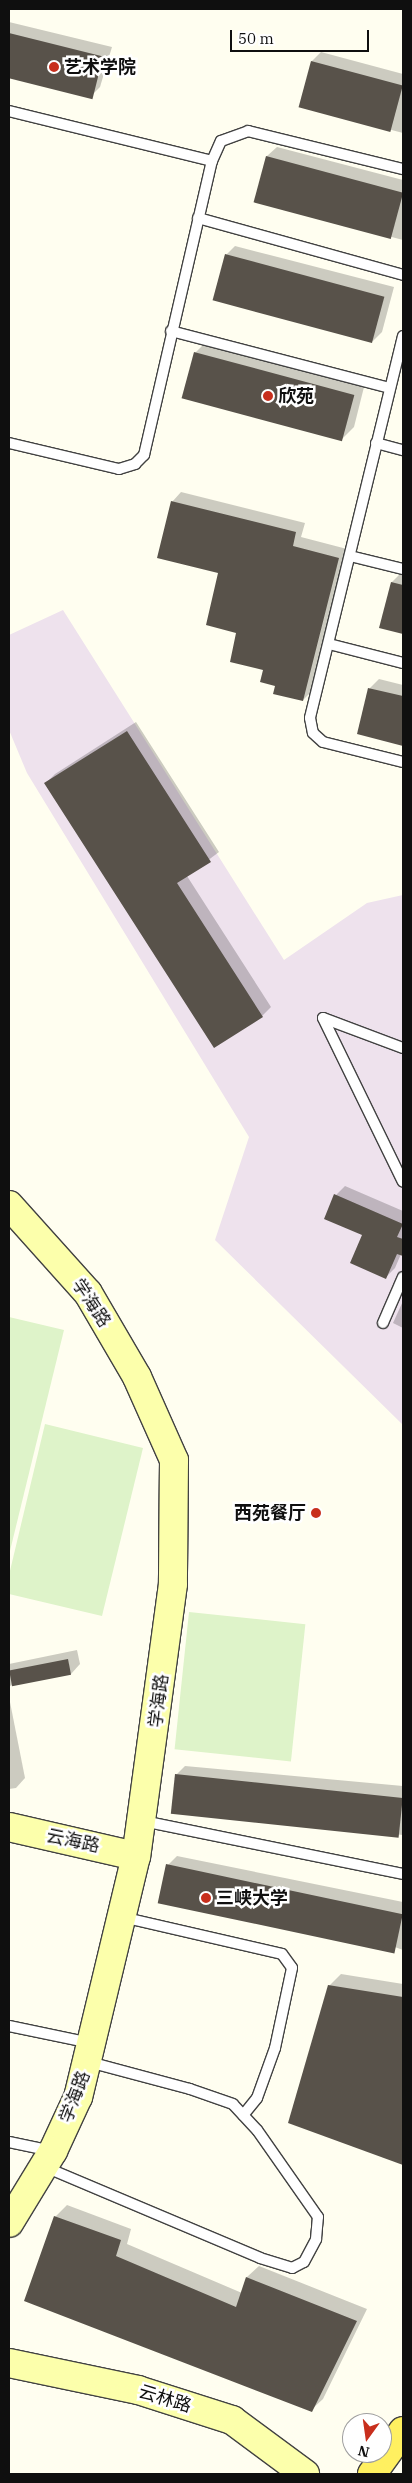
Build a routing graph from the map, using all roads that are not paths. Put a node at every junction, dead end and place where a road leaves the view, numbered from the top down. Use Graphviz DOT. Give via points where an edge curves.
graph roads {
  1 [pos="9,110"];
  2 [pos="212,161"];
  3 [pos="403,169"];
  4 [pos="198,218"];
  5 [pos="403,274"];
  6 [pos="171,331"];
  7 [pos="403,336"];
  8 [pos="390,388"];
  9 [pos="9,443"];
  10 [pos="376,443"];
  11 [pos="403,450"];
  12 [pos="350,556"];
  13 [pos="403,570"];
  14 [pos="329,644"];
  15 [pos="403,663"];
  16 [pos="403,762"];
  17 [pos="403,1048"];
  18 [pos="403,1182"];
  19 [pos="9,1205"];
  20 [pos="403,1277"];
  21 [pos="383,1323"];
  22 [pos="142,1821"];
  23 [pos="9,1827"];
  24 [pos="136,1856"];
  25 [pos="403,1874"];
  26 [pos="122,1917"];
  27 [pos="9,2026"];
  28 [pos="91,2052"];
  29 [pos="243,2115"];
  30 [pos="9,2142"];
  31 [pos="48,2159"];
  32 [pos="9,2223"];
  33 [pos="9,2363"];
  34 [pos="403,2417"];
  35 [pos="403,2431"];
  36 [pos="392,2432"];
  37 [pos="369,2463"];
  38 [pos="305,2474"];
  39 [pos="361,2474"];
  40 [pos="372,2474"];
  1 -- 2 [label="lane"];
  2 -- 3 [label="lane" via="222,141 248,131"];
  2 -- 4 [label="lane"];
  4 -- 5 [label="lane"];
  4 -- 6 [label="lane"];
  6 -- 8 [label="lane"];
  6 -- 9 [label="lane" via="144,455 135,464 119,469"];
  7 -- 8 [label="lane"];
  8 -- 10 [label="lane"];
  10 -- 11 [label="lane"];
  10 -- 12 [label="lane"];
  12 -- 13 [label="lane"];
  12 -- 14 [label="lane"];
  14 -- 15 [label="lane"];
  14 -- 16 [label="lane" via="310,718 313,733 323,742"];
  17 -- 18 [label="lane" via="323,1018"];
  19 -- 22 [label="street, 学海路" via="88,1293 137,1377 174,1460 173,1584"];
  20 -- 21 [label="lane"];
  22 -- 24 [label="street, 学海路"];
  22 -- 25 [label="lane"];
  23 -- 24 [label="street, 云海路"];
  24 -- 26 [label="street, 学海路"];
  26 -- 28 [label="street, 学海路"];
  26 -- 29 [label="lane" via="282,1954 292,1968 275,2048 257,2098"];
  27 -- 28 [label="lane"];
  28 -- 29 [label="lane" via="233,2104"];
  28 -- 31 [label="street, 学海路" via="78,2097"];
  29 -- 31 [label="lane" via="318,2217 316,2239 304,2262 292,2268 260,2258"];
  30 -- 31 [label="lane"];
  31 -- 32 [label="street, 学海路"];
  33 -- 38 [label="street, 云林路" via="138,2390 232,2420"];
  34 -- 36 [label="main road"];
  35 -- 40 [label="main road"];
  37 -- 39 [label="main road"];
}
